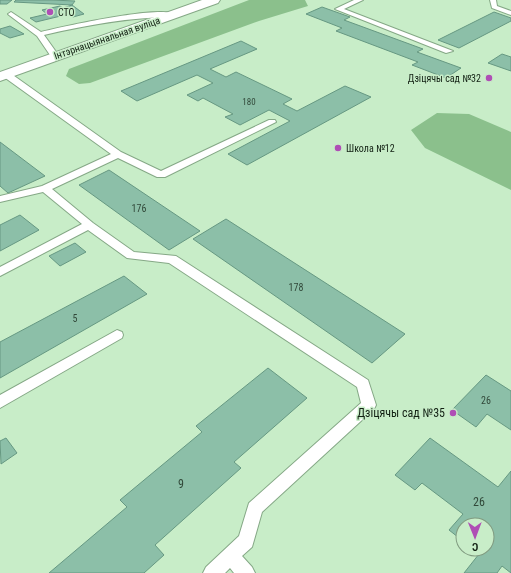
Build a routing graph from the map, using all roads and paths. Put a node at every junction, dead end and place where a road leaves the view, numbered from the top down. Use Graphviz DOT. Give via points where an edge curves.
graph roads {
  1 [pos="214,0"];
  2 [pos="360,0"];
  3 [pos="493,0"];
  4 [pos="511,13"];
  5 [pos="11,14"];
  6 [pos="174,15"];
  7 [pos="40,34"];
  8 [pos="449,51"];
  9 [pos="56,56"];
  10 [pos="3,76"];
  11 [pos="272,122"];
  12 [pos="118,154"];
  13 [pos="45,188"];
  14 [pos="0,199"];
  15 [pos="89,225"];
  16 [pos="0,272"];
  17 [pos="117,335"];
  18 [pos="0,402"];
  19 [pos="230,557"];
  20 [pos="212,573"];
  21 [pos="246,573"];
  1 -- 6 [label="main road, Інтэрнацыянальная вуліца"];
  2 -- 8 [label="lane" via="338,10"];
  3 -- 4 [label="lane" via="494,8"];
  5 -- 7 [label="lane"];
  6 -- 7 [label="lane" via="135,15"];
  6 -- 9 [label="main road, Інтэрнацыянальная вуліца"];
  7 -- 9 [label="lane"];
  9 -- 10 [label="main road, Інтэрнацыянальная вуліца"];
  10 -- 12 [label="lane"];
  11 -- 12 [label="lane" via="161,175"];
  12 -- 13 [label="lane"];
  13 -- 14 [label="lane"];
  13 -- 15 [label="lane"];
  15 -- 16 [label="lane"];
  15 -- 19 [label="lane" via="131,255 172,259 364,384 369,405 255,508 246,541"];
  17 -- 18 [label="lane"];
  19 -- 20 [label="lane"];
  19 -- 21 [label="lane"];
}
